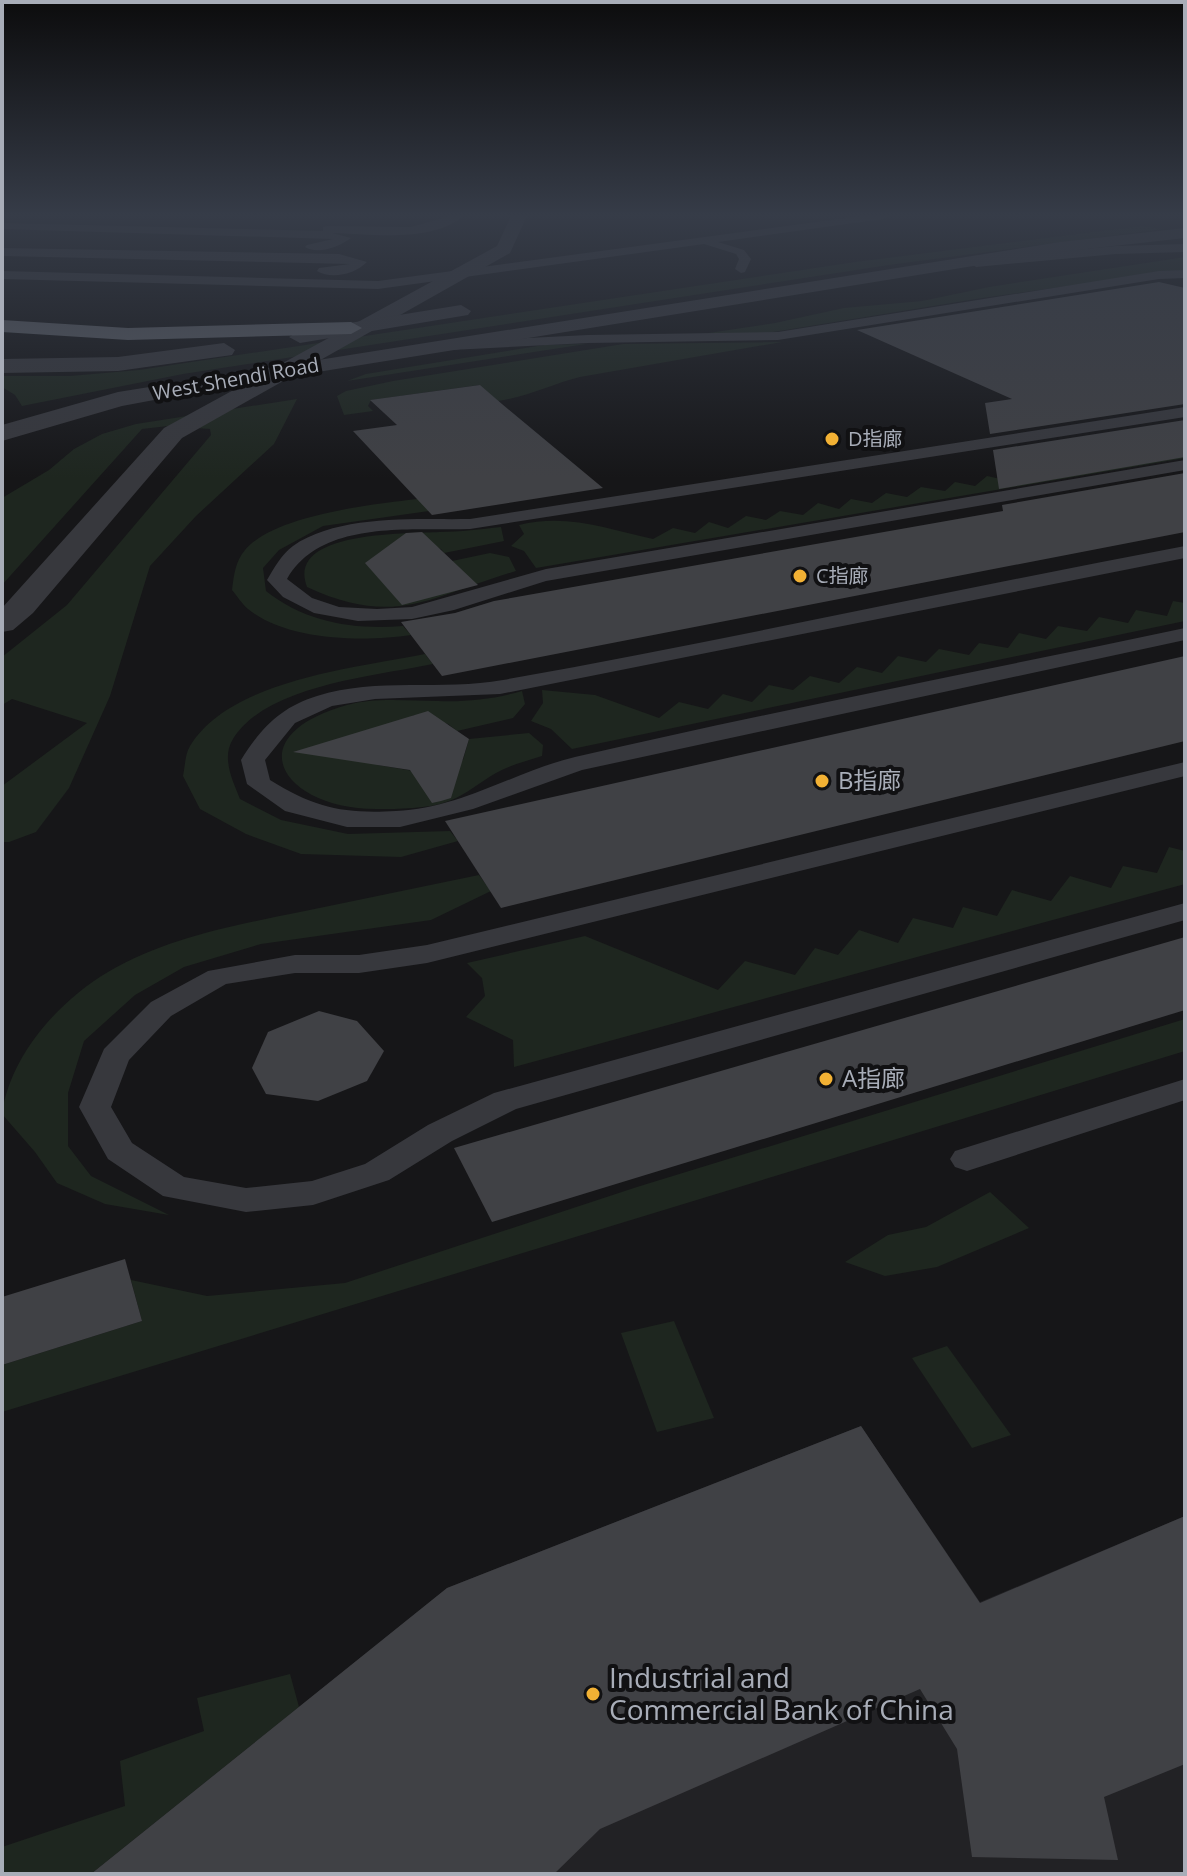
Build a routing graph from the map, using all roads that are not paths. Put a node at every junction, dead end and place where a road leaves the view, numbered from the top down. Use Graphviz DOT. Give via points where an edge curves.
graph roads {
  1 [pos="406,304"];
  2 [pos="702,304"];
  3 [pos="981,304"];
  4 [pos="487,307"];
  5 [pos="2,326"];
  6 [pos="351,328"];
  7 [pos="423,348"];
  8 [pos="2,366"];
  9 [pos="1185,412"];
  10 [pos="2,433"];
  11 [pos="1185,465"];
  12 [pos="1185,552"];
  13 [pos="2,623"];
  14 [pos="1185,634"];
  15 [pos="1185,769"];
  16 [pos="1185,911"];
  17 [pos="1185,1089"];
  18 [pos="967,1159"];
  1 -- 13 [label="street" via="173,433 22,607"];
  2 -- 7 [label="street, West Shendi Road"];
  3 -- 7 [label="lane" via="778,336"];
  4 -- 6 [label="street, West Shendi Road"];
  5 -- 6 [label="highway" via="128,334"];
  6 -- 8 [label="street, West Shendi Road" via="170,359"];
  7 -- 10 [label="street, West Shendi Road" via="118,399"];
  9 -- 11 [label="lane" via="470,524 364,530 302,548 277,580 290,596 325,610 413,613 543,576"];
  12 -- 14 [label="lane" via="495,688 347,695 302,709 269,732 253,760 259,784 294,806 347,819 400,819 464,804 576,764"];
  15 -- 16 [label="lane" via="427,954 359,964 295,964 218,977 161,1009 115,1056 95,1107 120,1151 175,1187 246,1200 313,1193 377,1172 505,1101"];
  17 -- 18 [label="lane"];
}
